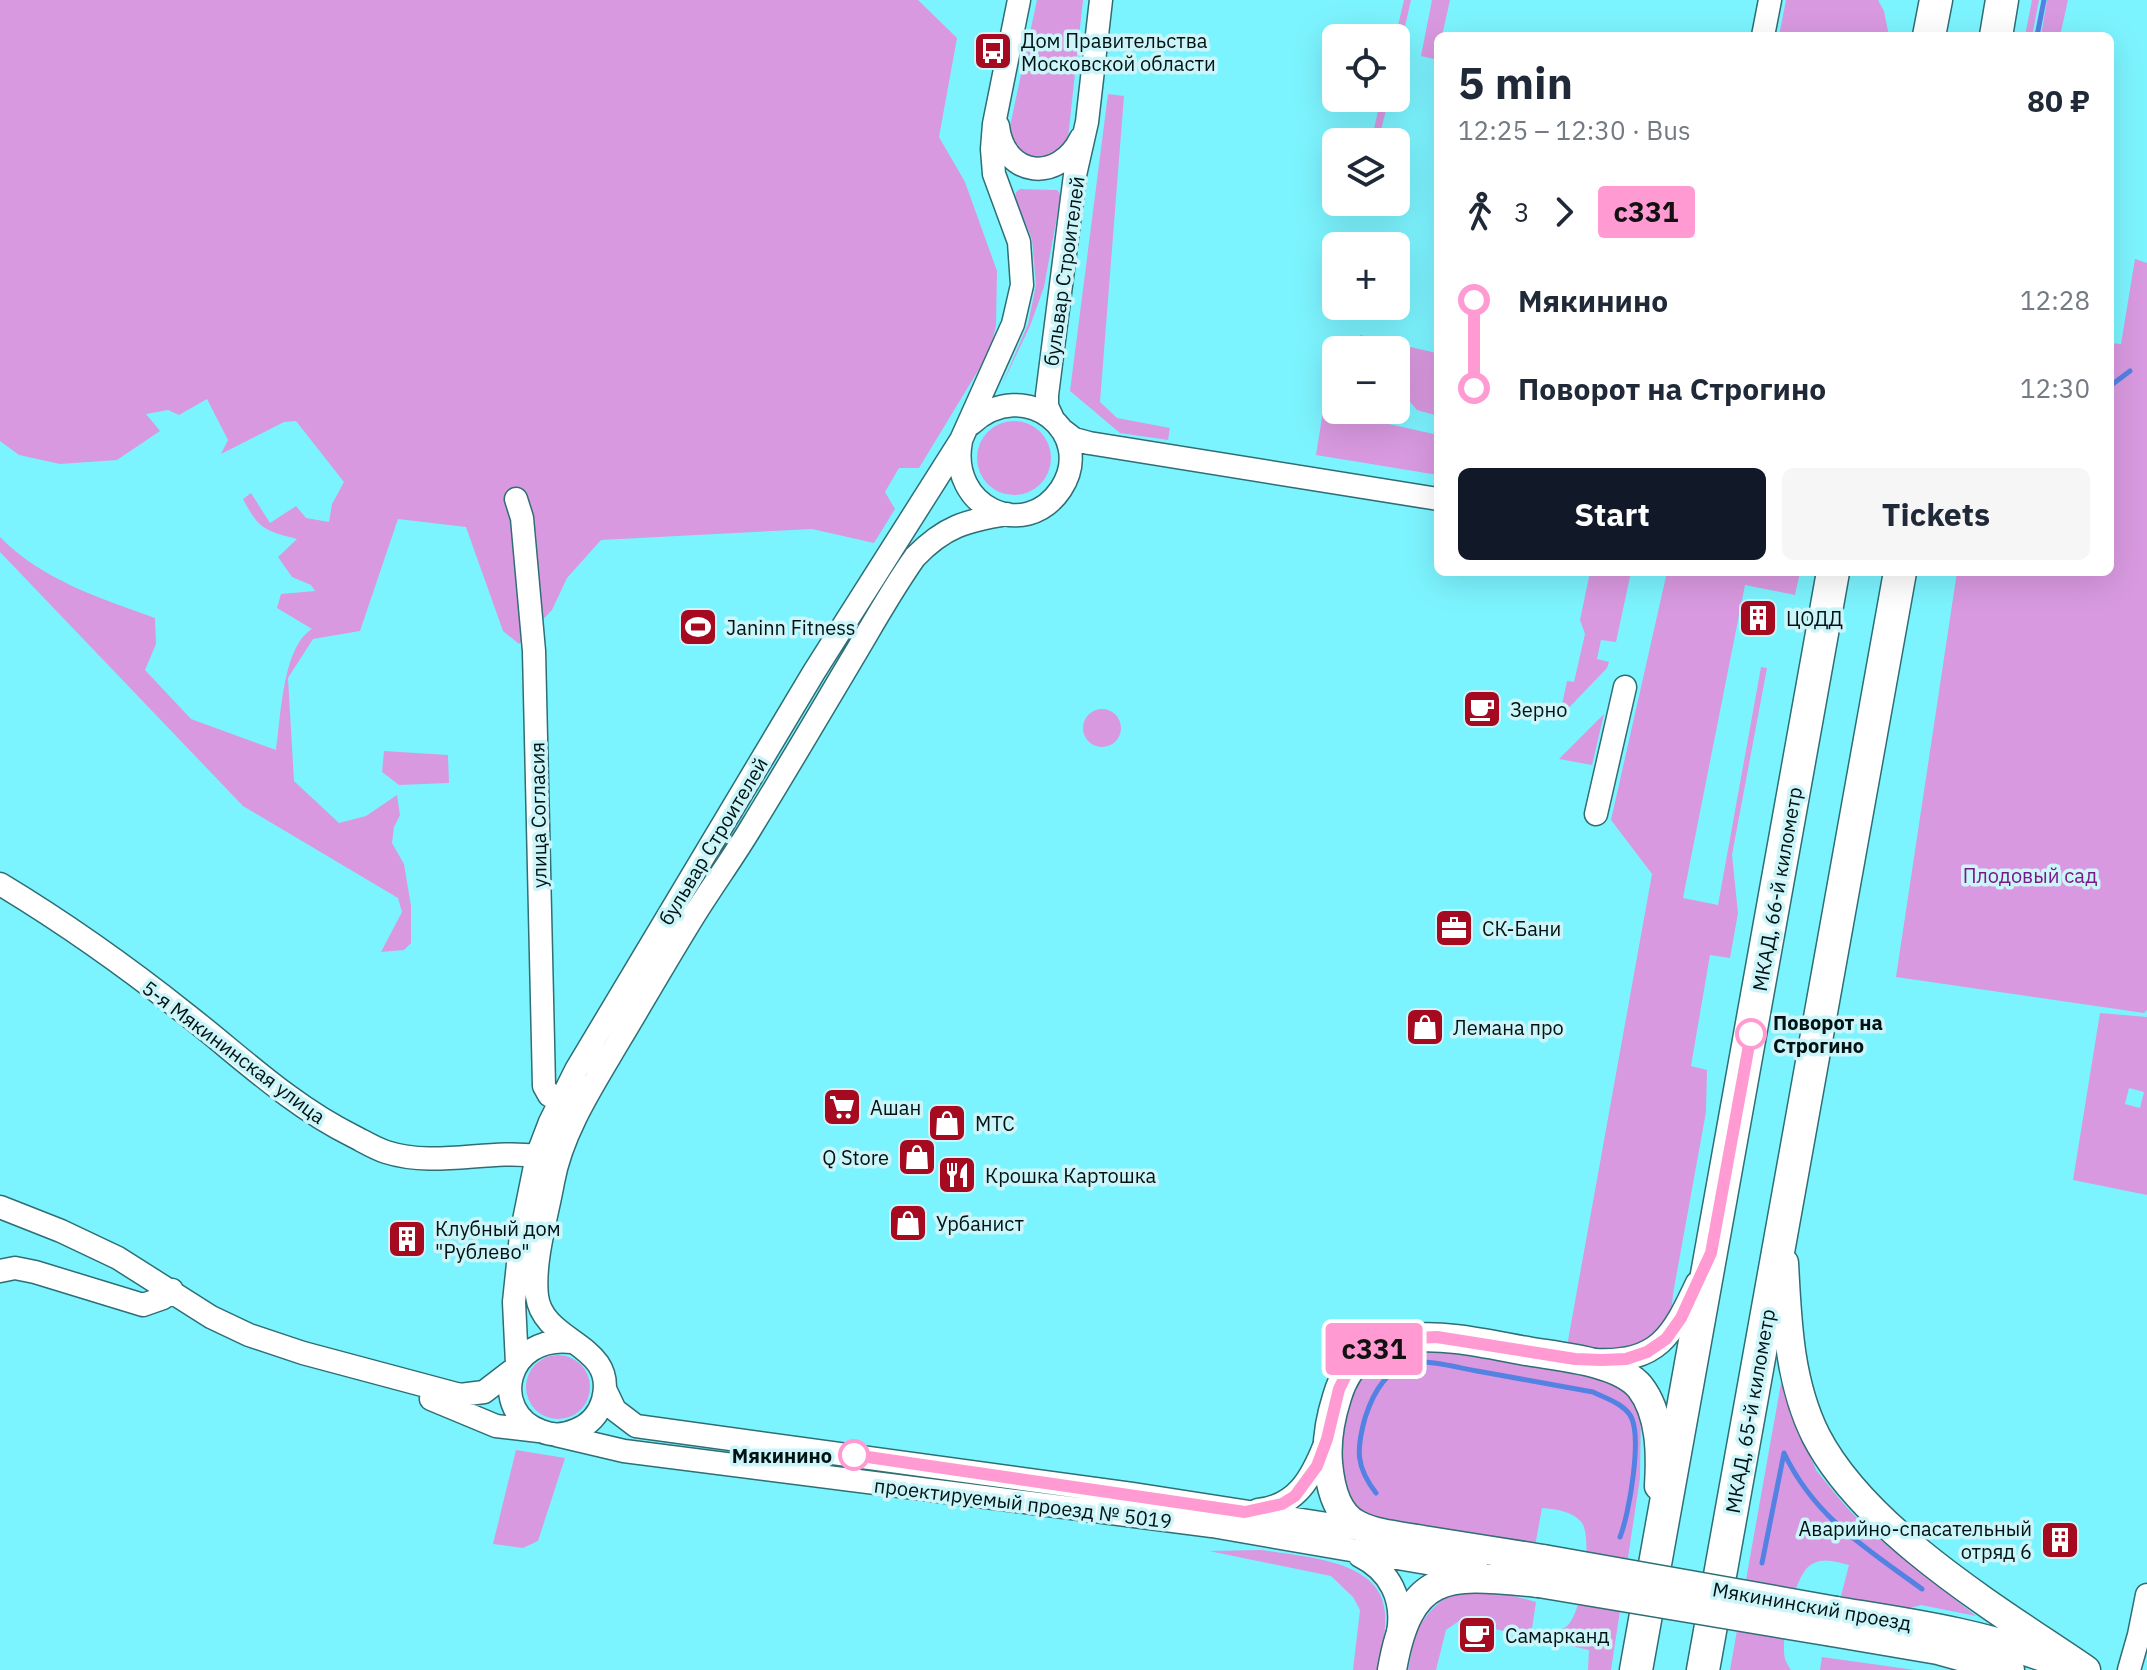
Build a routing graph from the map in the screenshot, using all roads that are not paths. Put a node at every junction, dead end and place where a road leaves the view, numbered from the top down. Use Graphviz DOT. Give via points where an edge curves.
graph roads {
  1 [pos="1019,0"];
  2 [pos="1101,0"];
  3 [pos="1770,0"];
  4 [pos="1936,0"];
  5 [pos="2002,0"];
  6 [pos="2014,0"];
  7 [pos="1764,32"];
  8 [pos="1930,32"];
  9 [pos="1998,32"];
  10 [pos="2000,32"];
  11 [pos="998,105"];
  12 [pos="1087,122"];
  13 [pos="1057,424"];
  14 [pos="965,432"];
  15 [pos="1434,498"];
  16 [pos="516,499"];
  17 [pos="1007,514"];
  18 [pos="1832,576"];
  19 [pos="1899,576"];
  20 [pos="1625,687"];
  21 [pos="1596,814"];
  22 [pos="0,884"];
  23 [pos="570,1107"];
  24 [pos="537,1156"];
  25 [pos="0,1207"];
  26 [pos="1782,1230"];
  27 [pos="1711,1253"];
  28 [pos="0,1271"];
  29 [pos="172,1290"];
  30 [pos="572,1342"];
  31 [pos="1575,1359"];
  32 [pos="349,1365"];
  33 [pos="515,1366"];
  34 [pos="605,1389"];
  35 [pos="547,1433"];
  36 [pos="1327,1439"];
  37 [pos="1245,1512"];
  38 [pos="1383,1533"];
  39 [pos="1336,1548"];
  40 [pos="1656,1565"];
  41 [pos="1541,1571"];
  42 [pos="2147,1595"];
  43 [pos="1834,1622"];
  44 [pos="2013,1653"];
  45 [pos="1393,1661"];
  46 [pos="1636,1670"];
  47 [pos="1703,1670"];
  48 [pos="2077,1670"];
  49 [pos="2086,1670"];
  50 [pos="2129,1670"];
  1 -- 11 [label="street, бульвар Строителей"];
  2 -- 12 [label="street, бульвар Строителей"];
  3 -- 7 [label="street"];
  4 -- 8 [label="highway"];
  5 -- 9 [label="highway"];
  6 -- 10 [label="main road"];
  11 -- 12 [label="street, бульвар Строителей" via="1002,147 1012,160 1029,168 1064,161 1076,149"];
  11 -- 14 [label="street, бульвар Строителей" via="992,159 1019,242 1022,285 1013,324"];
  12 -- 13 [label="street, бульвар Строителей" via="1075,175 1047,395"];
  13 -- 14 [label="street, бульвар Строителей" via="1020,403 983,412"];
  13 -- 15 [label="street" via="1074,439 1089,443"];
  13 -- 17 [label="street, бульвар Строителей" via="1070,455 1062,487 1039,509"];
  14 -- 17 [label="street, бульвар Строителей" via="958,456 966,488 991,510"];
  14 -- 23 [label="street, бульвар Строителей" via="576,1070"];
  16 -- 23 [label="street, улица Согласия" via="534,651 544,1086"];
  17 -- 23 [label="street, бульвар Строителей" via="959,525 915,557 597,1078"];
  18 -- 27 [label="highway, МКАД, 66-й километр"];
  19 -- 26 [label="highway, МКАД, 65-й километр"];
  20 -- 21 [label="street"];
  22 -- 24 [label="street, 5-я Мякининская улица" via="173,1005 317,1118 385,1152 457,1159"];
  23 -- 24 [label="street, бульвар Строителей"];
  23 -- 30 [label="street, бульвар Строителей" via="537,1273 539,1306"];
  24 -- 33 [label="street, бульвар Строителей" via="515,1286"];
  25 -- 29 [label="street" via="118,1258"];
  26 -- 44 [label="main road" via="1794,1370 1816,1435 1861,1499 1940,1568"];
  26 -- 47 [label="highway, МКАД, 65-й километр"];
  27 -- 31 [label="street" via="1666,1339 1626,1359"];
  27 -- 40 [label="highway"];
  28 -- 29 [label="street" via="35,1272 143,1305"];
  29 -- 32 [label="street" via="249,1335"];
  30 -- 33 [label="street" via="540,1343"];
  30 -- 34 [label="street, бульвар Строителей" via="600,1365"];
  31 -- 36 [label="main road" via="1437,1337 1395,1339 1359,1357 1348,1371"];
  31 -- 40 [label="main road" via="1623,1374 1639,1385 1651,1406 1660,1472"];
  32 -- 33 [label="street" via="460,1395 484,1392"];
  32 -- 35 [label="street, проектируемый проезд № 5019" via="496,1426"];
  33 -- 35 [label="street, бульвар Строителей" via="514,1406 529,1425"];
  34 -- 35 [label="street" via="595,1417 583,1427"];
  34 -- 37 [label="street, проектируемый проезд № 5019" via="615,1410 636,1426"];
  35 -- 39 [label="street, проектируемый проезд № 5019" via="624,1451 1212,1526"];
  36 -- 37 [label="street" via="1317,1466 1295,1496"];
  36 -- 38 [label="main road" via="1332,1491 1341,1509 1356,1525"];
  37 -- 38 [label="street, проектируемый проезд № 5019"];
  38 -- 41 [label="main road, проектируемый проезд № 5019"];
  39 -- 41 [label="street, проектируемый проезд № 5019"];
  39 -- 45 [label="street" via="1363,1557 1390,1580 1400,1621"];
  40 -- 46 [label="highway"];
  41 -- 43 [label="main road, Мякининский проезд, bridge"];
  41 -- 45 [label="main road" via="1449,1579 1432,1587 1418,1600"];
  42 -- 50 [label="street"];
  43 -- 44 [label="main road, Мякининский проезд" via="1938,1650"];
  43 -- 44 [label="main road, Мякининский проезд" via="1942,1629"];
  44 -- 48 [label="main road, Мякининский проезд"];
  44 -- 49 [label="main road"];
}
